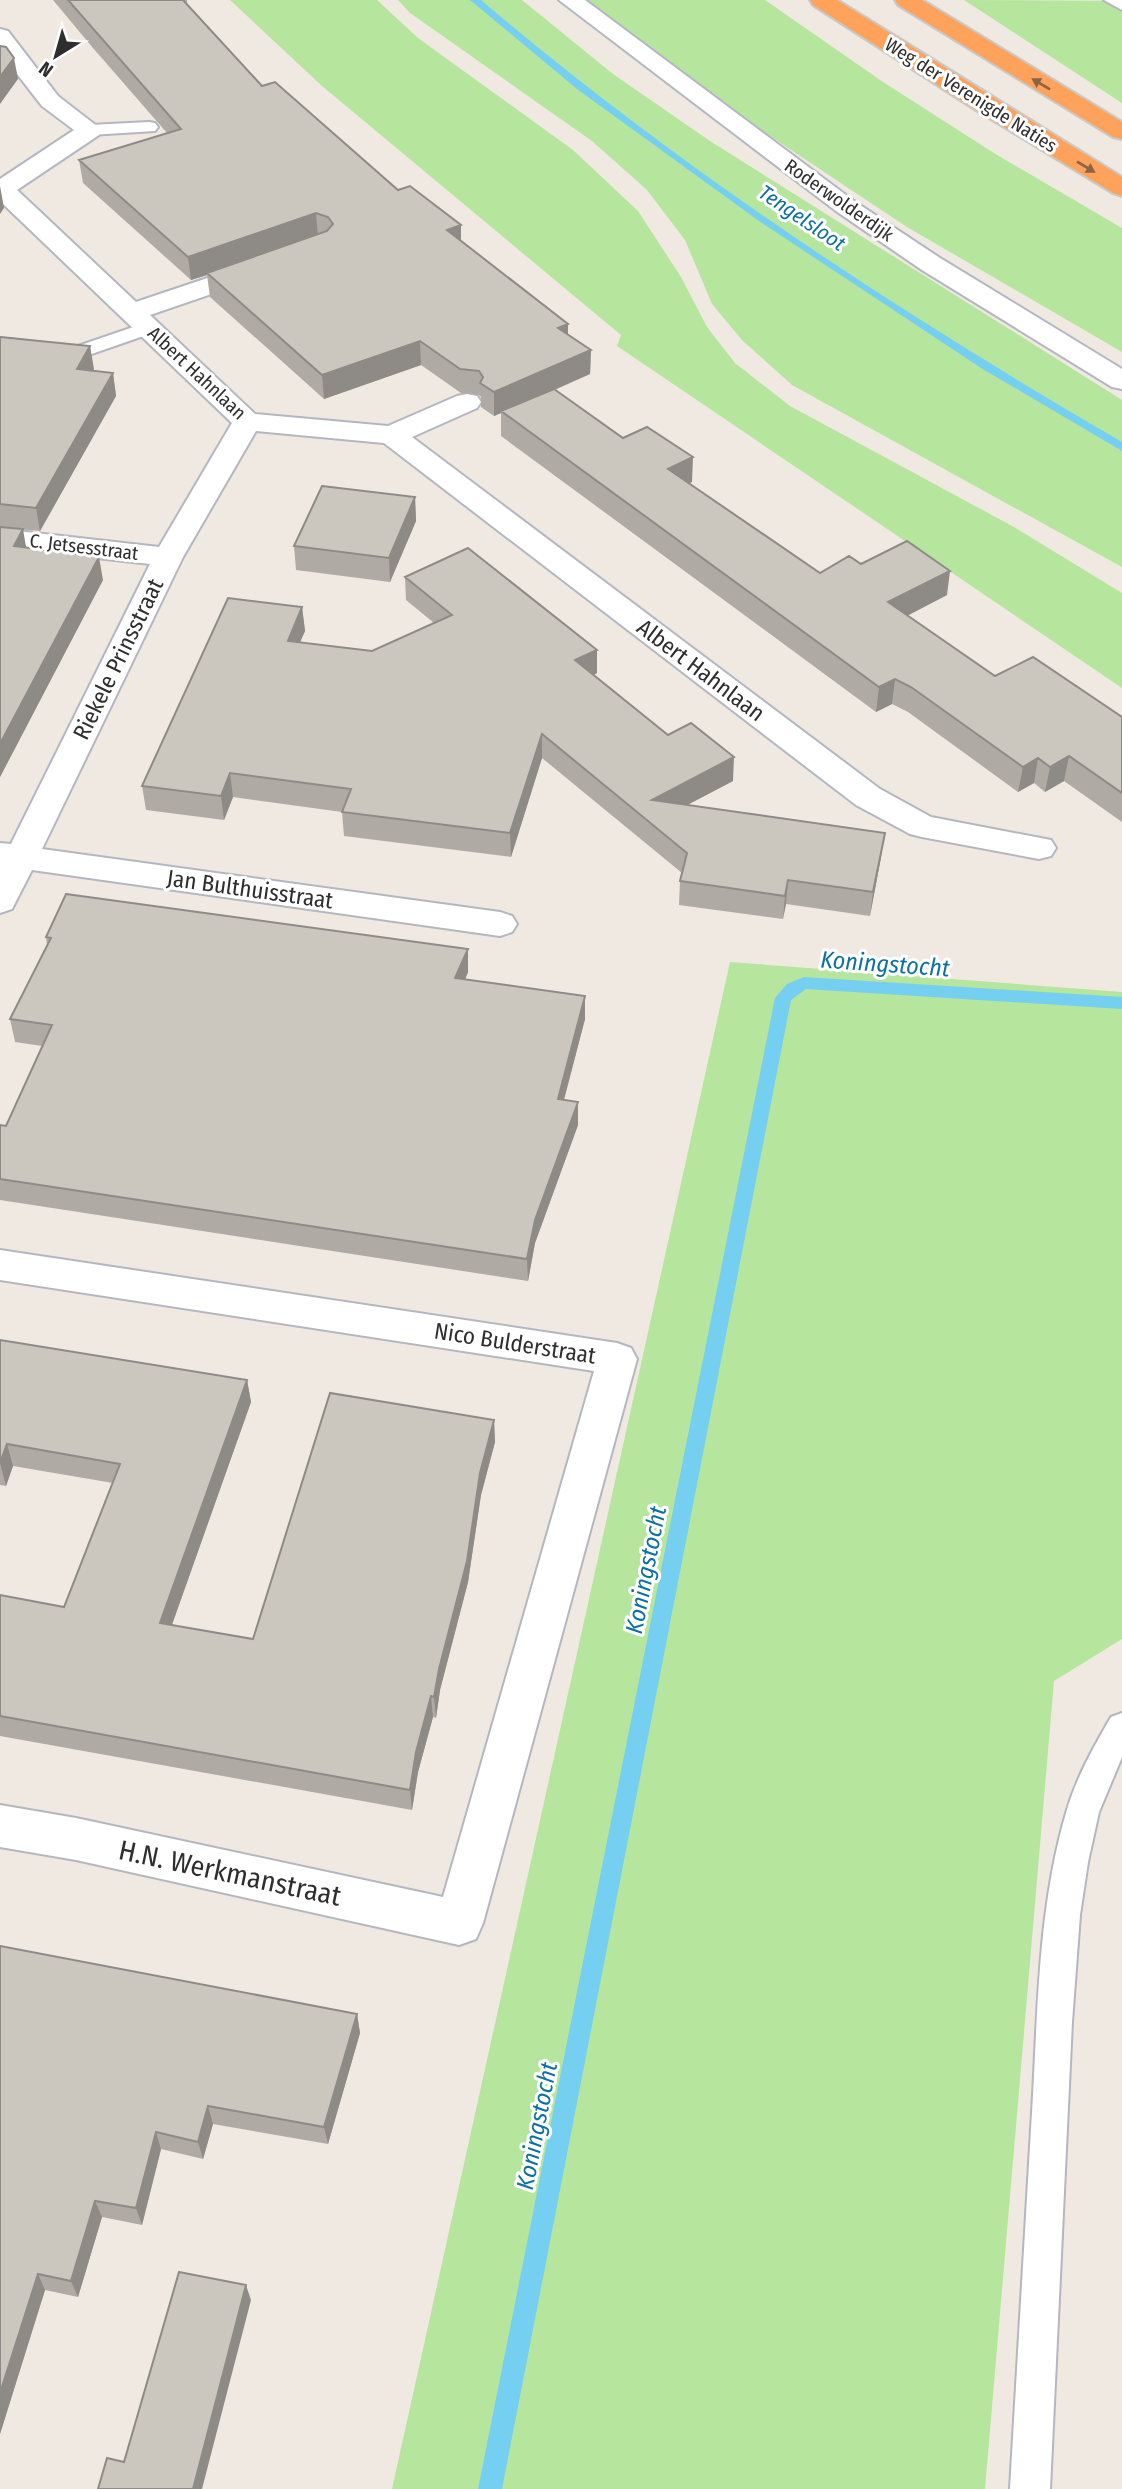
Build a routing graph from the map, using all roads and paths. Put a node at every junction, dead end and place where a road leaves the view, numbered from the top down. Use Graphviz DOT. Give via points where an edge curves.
graph roads {
  1 [pos="570,0"];
  2 [pos="821,0"];
  3 [pos="906,0"];
  4 [pos="1112,0"];
  5 [pos="1122,5"];
  6 [pos="0,36"];
  7 [pos="149,127"];
  8 [pos="90,130"];
  9 [pos="1122,132"];
  10 [pos="1122,188"];
  11 [pos="1,189"];
  12 [pos="282,260"];
  13 [pos="140,320"];
  14 [pos="0,344"];
  15 [pos="1122,380"];
  16 [pos="467,402"];
  17 [pos="247,422"];
  18 [pos="392,435"];
  19 [pos="0,538"];
  20 [pos="168,557"];
  21 [pos="1039,848"];
  22 [pos="11,855"];
  23 [pos="0,901"];
  24 [pos="500,924"];
  25 [pos="0,1265"];
  26 [pos="1122,1727"];
  27 [pos="0,1826"];
  28 [pos="458,1923"];
  29 [pos="1030,2489"];
  1 -- 15 [label="street, Roderwolderdijk" via="845,206"];
  2 -- 10 [label="highway, Weg der Verenigde Naties, one-way"];
  9 -- 3 [label="highway, one-way"];
  4 -- 5 [label="lane"];
  6 -- 8 [label="street" via="50,101"];
  7 -- 8 [label="lane"];
  8 -- 11 [label="street, Albert Hahnlaan"];
  11 -- 13 [label="street, Albert Hahnlaan"];
  12 -- 13 [label="street, Albert Hahnlaan"];
  13 -- 14 [label="lane" via="77,353"];
  13 -- 17 [label="street, Albert Hahnlaan"];
  16 -- 18 [label="street, Albert Hahnlaan"];
  17 -- 18 [label="street, Albert Hahnlaan"];
  17 -- 20 [label="street, Riekele Prinsstraat"];
  18 -- 21 [label="street, Albert Hahnlaan" via="868,797 922,826"];
  19 -- 20 [label="street, C. Jetsesstraat"];
  20 -- 22 [label="street, Riekele Prinsstraat"];
  22 -- 23 [label="street, Riekele Prinsstraat"];
  22 -- 24 [label="street, Jan Bulthuisstraat"];
  25 -- 28 [label="street, Nico Bulderstraat" via="617,1359"];
  26 -- 29 [label="lane" via="1105,1751 1077,1824 1061,1940"];
  27 -- 28 [label="street, H.N. Werkmanstraat"];
}
